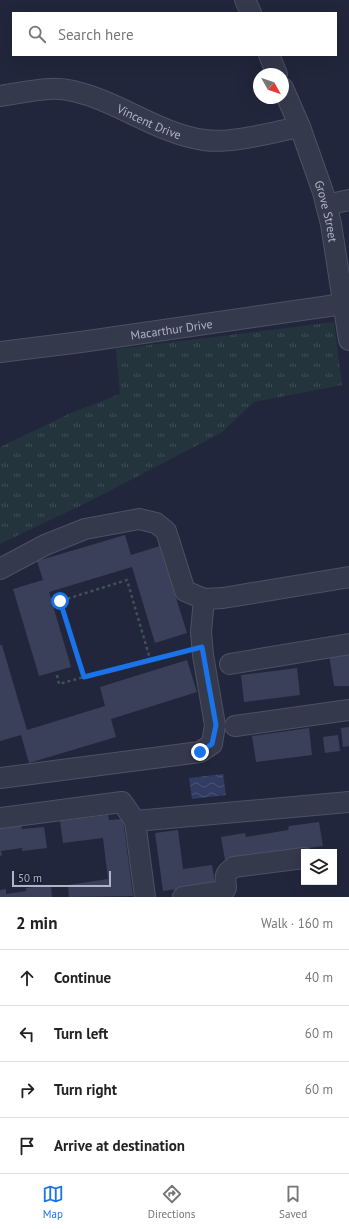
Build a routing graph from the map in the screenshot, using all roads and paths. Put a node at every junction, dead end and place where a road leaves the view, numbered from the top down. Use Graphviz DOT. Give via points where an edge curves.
graph roads {
  1 [pos="246,0"];
  2 [pos="251,12"];
  3 [pos="268,56"];
  4 [pos="274,68"];
  5 [pos="0,96"];
  6 [pos="289,101"];
  7 [pos="300,126"];
  8 [pos="349,200"];
  9 [pos="326,205"];
  10 [pos="342,244"];
  11 [pos="343,304"];
  12 [pos="349,340"];
  13 [pos="1,347"];
  14 [pos="0,569"];
  15 [pos="349,577"];
  16 [pos="204,599"];
  17 [pos="349,644"];
  18 [pos="202,647"];
  19 [pos="150,660"];
  20 [pos="230,664"];
  21 [pos="57,675"];
  22 [pos="84,677"];
  23 [pos="349,710"];
  24 [pos="235,726"];
  25 [pos="0,778"];
  26 [pos="349,802"];
  27 [pos="0,818"];
  28 [pos="135,821"];
  29 [pos="301,858"];
  30 [pos="145,897"];
  31 [pos="183,897"];
  1 -- 2 [label="street"];
  3 -- 4 [label="street"];
  5 -- 7 [label="street, Vincent Drive" via="59,89 73,91 112,104 181,136 205,140 222,141"];
  6 -- 7 [label="street, Grove Street"];
  7 -- 9 [label="street, Grove Street"];
  8 -- 9 [label="street"];
  9 -- 10 [label="street, Grove Street"];
  10 -- 11 [label="street, Grove Street"];
  11 -- 12 [label="street, Grove Street"];
  11 -- 13 [label="street, Macarthur Drive" via="81,342"];
  14 -- 16 [label="street" via="45,545 85,529 139,520 156,523 166,531 185,591"];
  15 -- 16 [label="street"];
  16 -- 18 [label="street"];
  17 -- 20 [label="street"];
  18 -- 19 [label="path"];
  18 -- 25 [label="street" via="216,725 212,744 200,752"];
  19 -- 22 [label="path"];
  19 -- 22 [label="path" via="127,580 60,601"];
  21 -- 22 [label="path" via="59,684"];
  23 -- 24 [label="street"];
  26 -- 28 [label="street"];
  27 -- 28 [label="street" via="122,802"];
  28 -- 30 [label="street"];
  29 -- 31 [label="street" via="234,867 225,875 224,890"];
}
